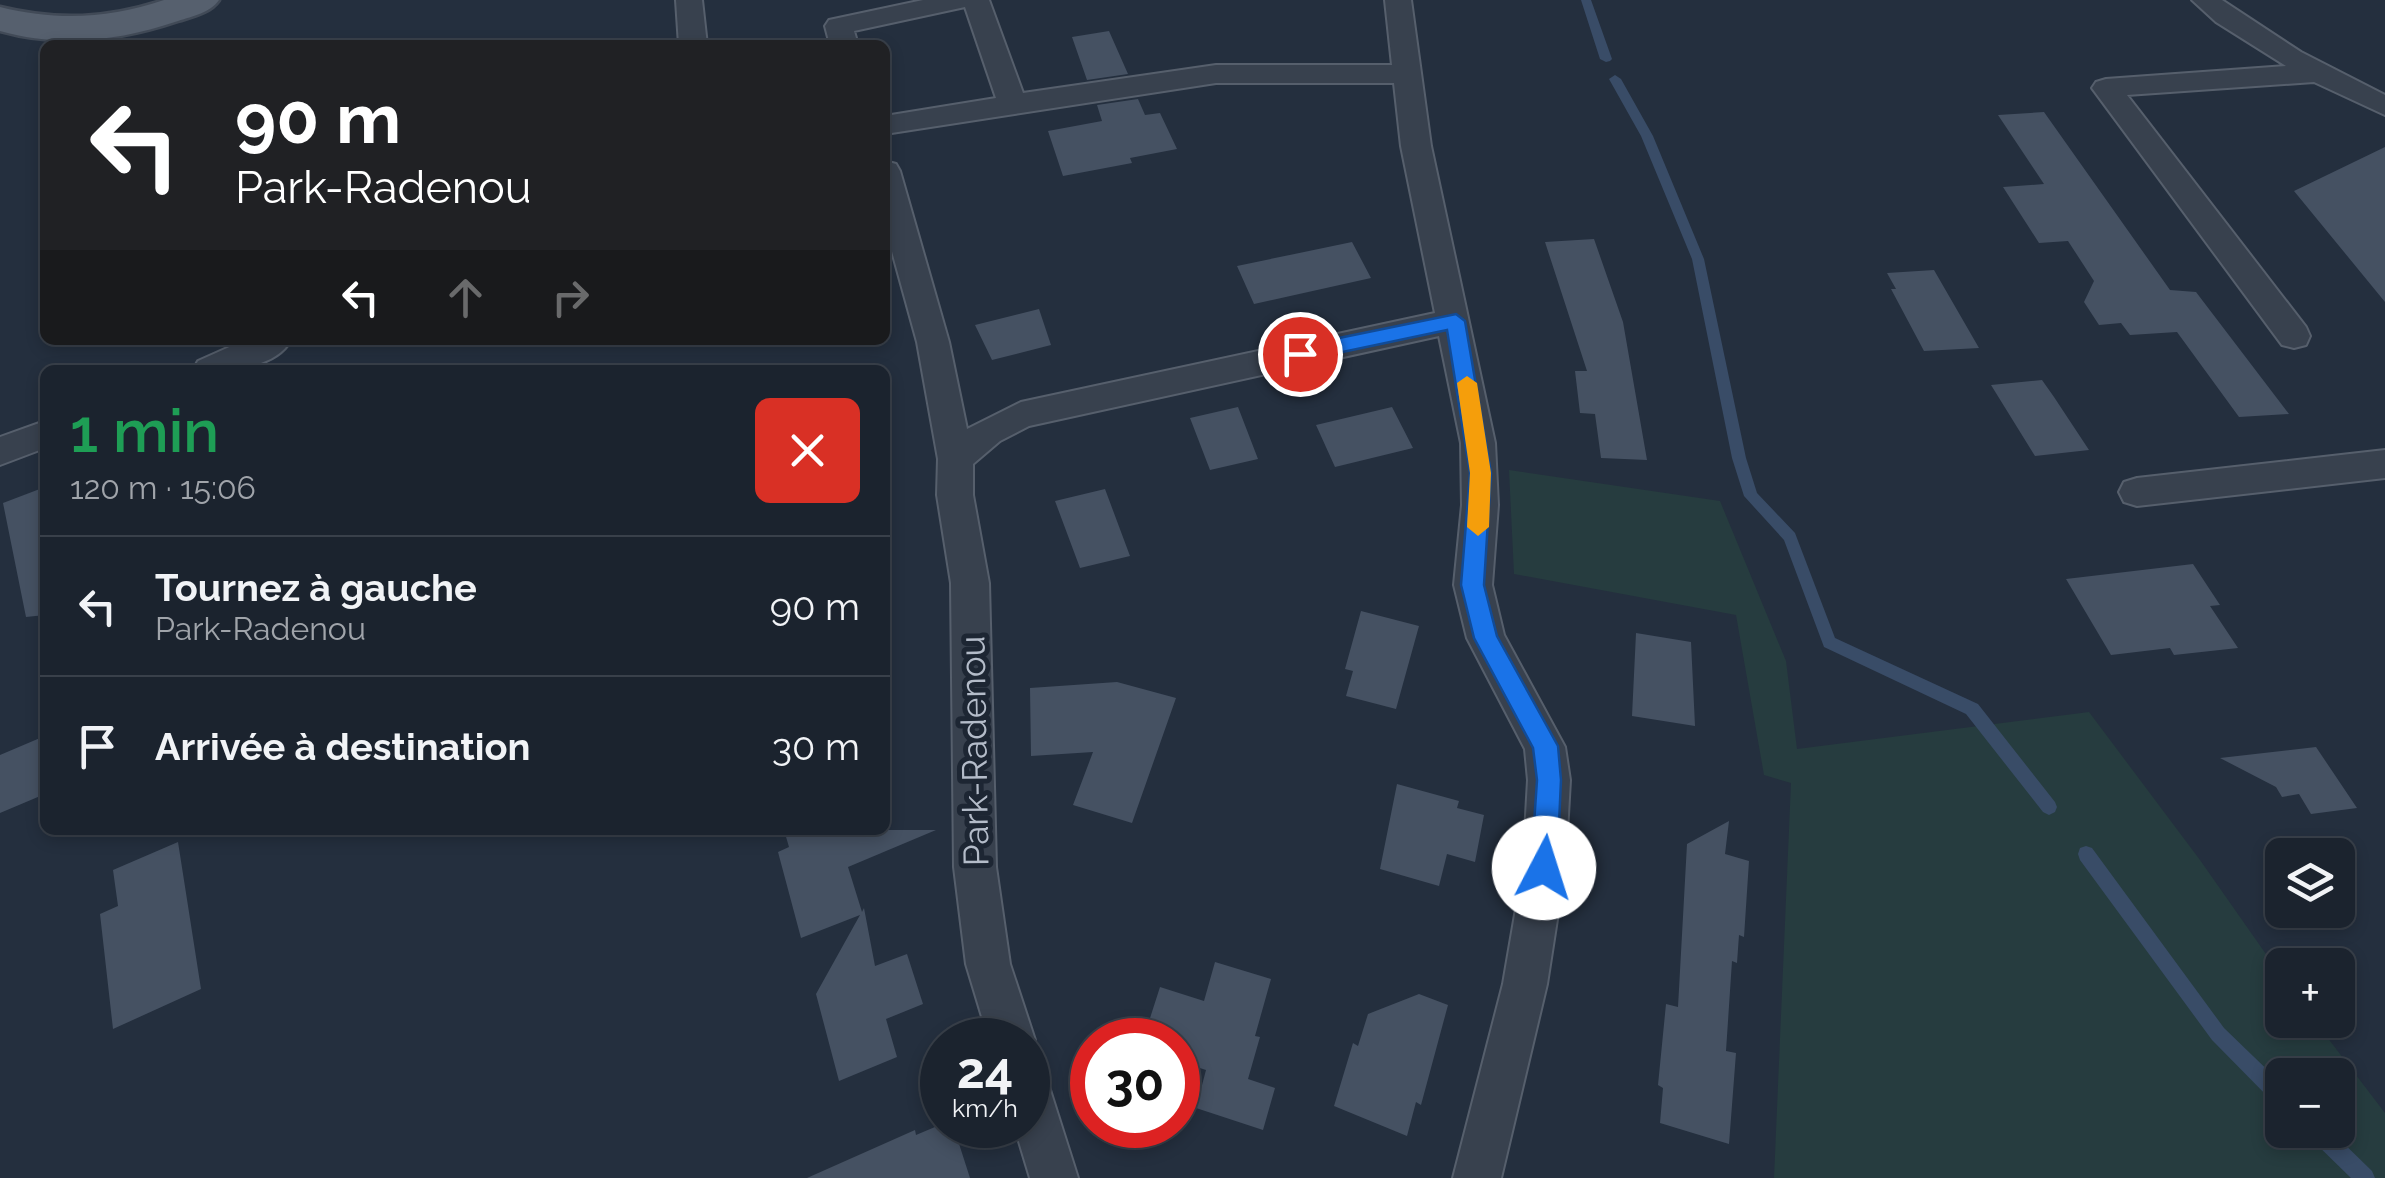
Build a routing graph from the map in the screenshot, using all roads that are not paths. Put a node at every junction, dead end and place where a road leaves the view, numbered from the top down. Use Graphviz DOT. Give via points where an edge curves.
graph roads {
  1 [pos="199,0"];
  2 [pos="688,0"];
  3 [pos="961,0"];
  4 [pos="976,0"];
  5 [pos="1398,0"];
  6 [pos="2205,0"];
  7 [pos="0,19"];
  8 [pos="44,30"];
  9 [pos="0,36"];
  10 [pos="692,40"];
  11 [pos="843,40"];
  12 [pos="2316,73"];
  13 [pos="1408,74"];
  14 [pos="1013,104"];
  15 [pos="2385,106"];
  16 [pos="890,125"];
  17 [pos="890,189"];
  18 [pos="1456,321"];
  19 [pos="2294,336"];
  20 [pos="264,345"];
  21 [pos="221,365"];
  22 [pos="40,436"];
  23 [pos="0,451"];
  24 [pos="956,460"];
  25 [pos="2385,464"];
  26 [pos="2136,492"];
  27 [pos="1005,1018"];
  28 [pos="1045,1148"];
  29 [pos="1054,1178"];
  30 [pos="1477,1178"];
  1 -- 8 [label="main road" via="135,22"];
  2 -- 10 [label="street"];
  3 -- 11 [label="street" via="839,26"];
  4 -- 14 [label="street"];
  5 -- 13 [label="street"];
  6 -- 12 [label="street"];
  7 -- 8 [label="main road"];
  8 -- 9 [label="main road"];
  12 -- 15 [label="street"];
  12 -- 19 [label="street" via="2106,88"];
  13 -- 14 [label="street" via="1216,74"];
  13 -- 18 [label="street" via="1416,146"];
  14 -- 16 [label="street"];
  17 -- 24 [label="street, Park-Radenou" via="934,345"];
  18 -- 24 [label="street" via="1020,415"];
  18 -- 30 [label="street" via="1481,473 1472,585 1486,638 1545,746 1549,780 1544,868 1525,984"];
  20 -- 21 [label="street"];
  22 -- 23 [label="street"];
  24 -- 27 [label="street, Park-Radenou" via="970,582 975,867 988,964"];
  25 -- 26 [label="street"];
  28 -- 29 [label="street"];
}
